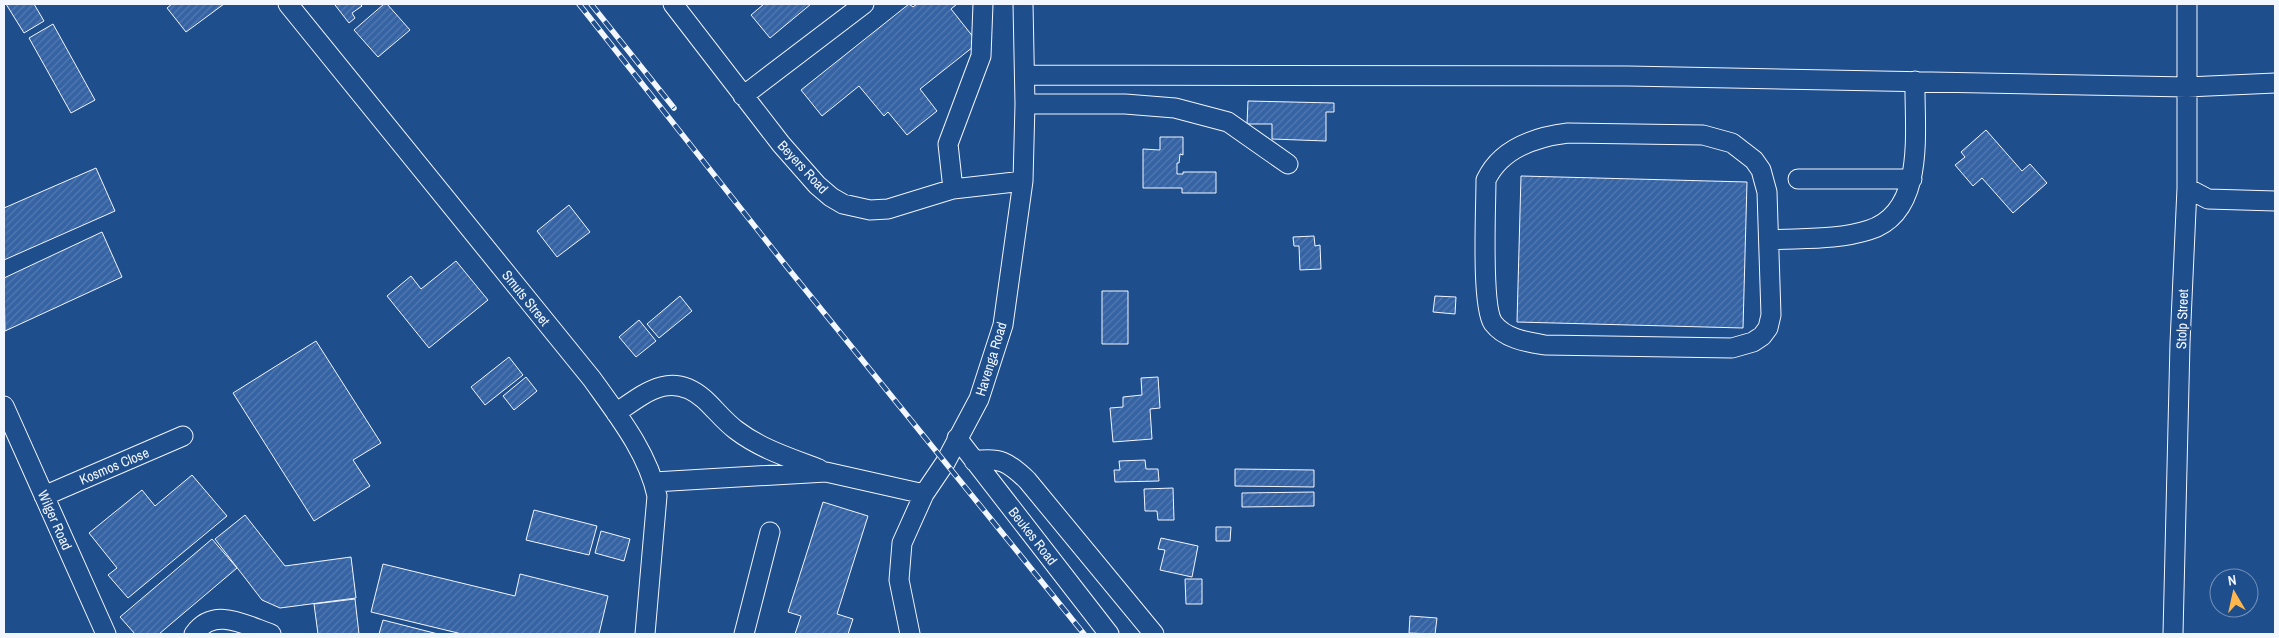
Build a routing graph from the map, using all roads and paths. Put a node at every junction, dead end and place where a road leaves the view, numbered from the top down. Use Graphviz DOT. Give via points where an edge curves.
graph roads {
  1 [pos="288,4"];
  2 [pos="673,4"];
  3 [pos="983,4"];
  4 [pos="1023,4"];
  5 [pos="2187,4"];
  6 [pos="859,6"];
  7 [pos="1025,75"];
  8 [pos="1914,81"];
  9 [pos="2275,83"];
  10 [pos="2187,87"];
  11 [pos="743,96"];
  12 [pos="1025,104"];
  13 [pos="1288,164"];
  14 [pos="1798,179"];
  15 [pos="1912,180"];
  16 [pos="1023,182"];
  17 [pos="2188,188"];
  18 [pos="953,189"];
  19 [pos="2275,202"];
  20 [pos="1770,240"];
  21 [pos="4,406"];
  22 [pos="616,412"];
  23 [pos="183,436"];
  24 [pos="957,438"];
  25 [pos="974,461"];
  26 [pos="826,472"];
  27 [pos="654,482"];
  28 [pos="924,494"];
  29 [pos="44,496"];
  30 [pos="770,532"];
  31 [pos="106,634"];
  32 [pos="194,634"];
  33 [pos="271,634"];
  34 [pos="645,634"];
  35 [pos="744,634"];
  36 [pos="910,634"];
  37 [pos="1109,634"];
  38 [pos="1154,634"];
  39 [pos="2173,634"];
  1 -- 22 [label="street, Smuts Street"];
  2 -- 11 [label="street, Beyers Road"];
  3 -- 18 [label="street" via="981,56 948,144"];
  4 -- 7 [label="street, Havenga Road"];
  5 -- 10 [label="street, Stolp Street"];
  6 -- 11 [label="street"];
  7 -- 8 [label="street" via="1628,76"];
  7 -- 12 [label="street, Havenga Road"];
  8 -- 10 [label="street"];
  8 -- 15 [label="street"];
  9 -- 10 [label="street"];
  10 -- 17 [label="street, Stolp Street"];
  11 -- 18 [label="street, Beyers Road" via="817,185 843,204 870,210 888,209"];
  12 -- 13 [label="street" via="1125,104 1175,108 1228,122"];
  12 -- 16 [label="street, Havenga Road"];
  14 -- 15 [label="street"];
  15 -- 20 [label="street" via="1901,205 1871,230 1841,236"];
  16 -- 18 [label="street, Beyers Road"];
  16 -- 24 [label="street, Havenga Road" via="1003,325 979,399"];
  17 -- 19 [label="street" via="2208,199"];
  17 -- 39 [label="street, Stolp Street" via="2180,343"];
  20 -- 20 [label="street" via="1767,192 1761,170 1748,154 1732,143 1703,135 1555,134 1526,143 1501,157 1486,180 1488,309 1492,322 1500,330 1524,342 1732,348 1753,342 1768,328 1771,315"];
  21 -- 29 [label="street, Wilger Road"];
  22 -- 26 [label="street" via="648,390 678,384 693,390 736,430 762,447"];
  22 -- 27 [label="street, Smuts Street"];
  23 -- 29 [label="street, Kosmos Close"];
  24 -- 25 [label="street, Beukes Road"];
  24 -- 28 [label="street, Havenga Road"];
  25 -- 37 [label="street, Beukes Road"];
  25 -- 38 [label="street" via="1002,460 1022,475"];
  26 -- 27 [label="street"];
  26 -- 28 [label="street"];
  27 -- 34 [label="street, Smuts Street" via="658,496 657,515"];
  28 -- 36 [label="street, Havenga Road" via="902,543 900,562 901,596"];
  29 -- 31 [label="street, Wilger Road"];
  30 -- 35 [label="street"];
  32 -- 33 [label="street" via="206,622 222,618"];
}
